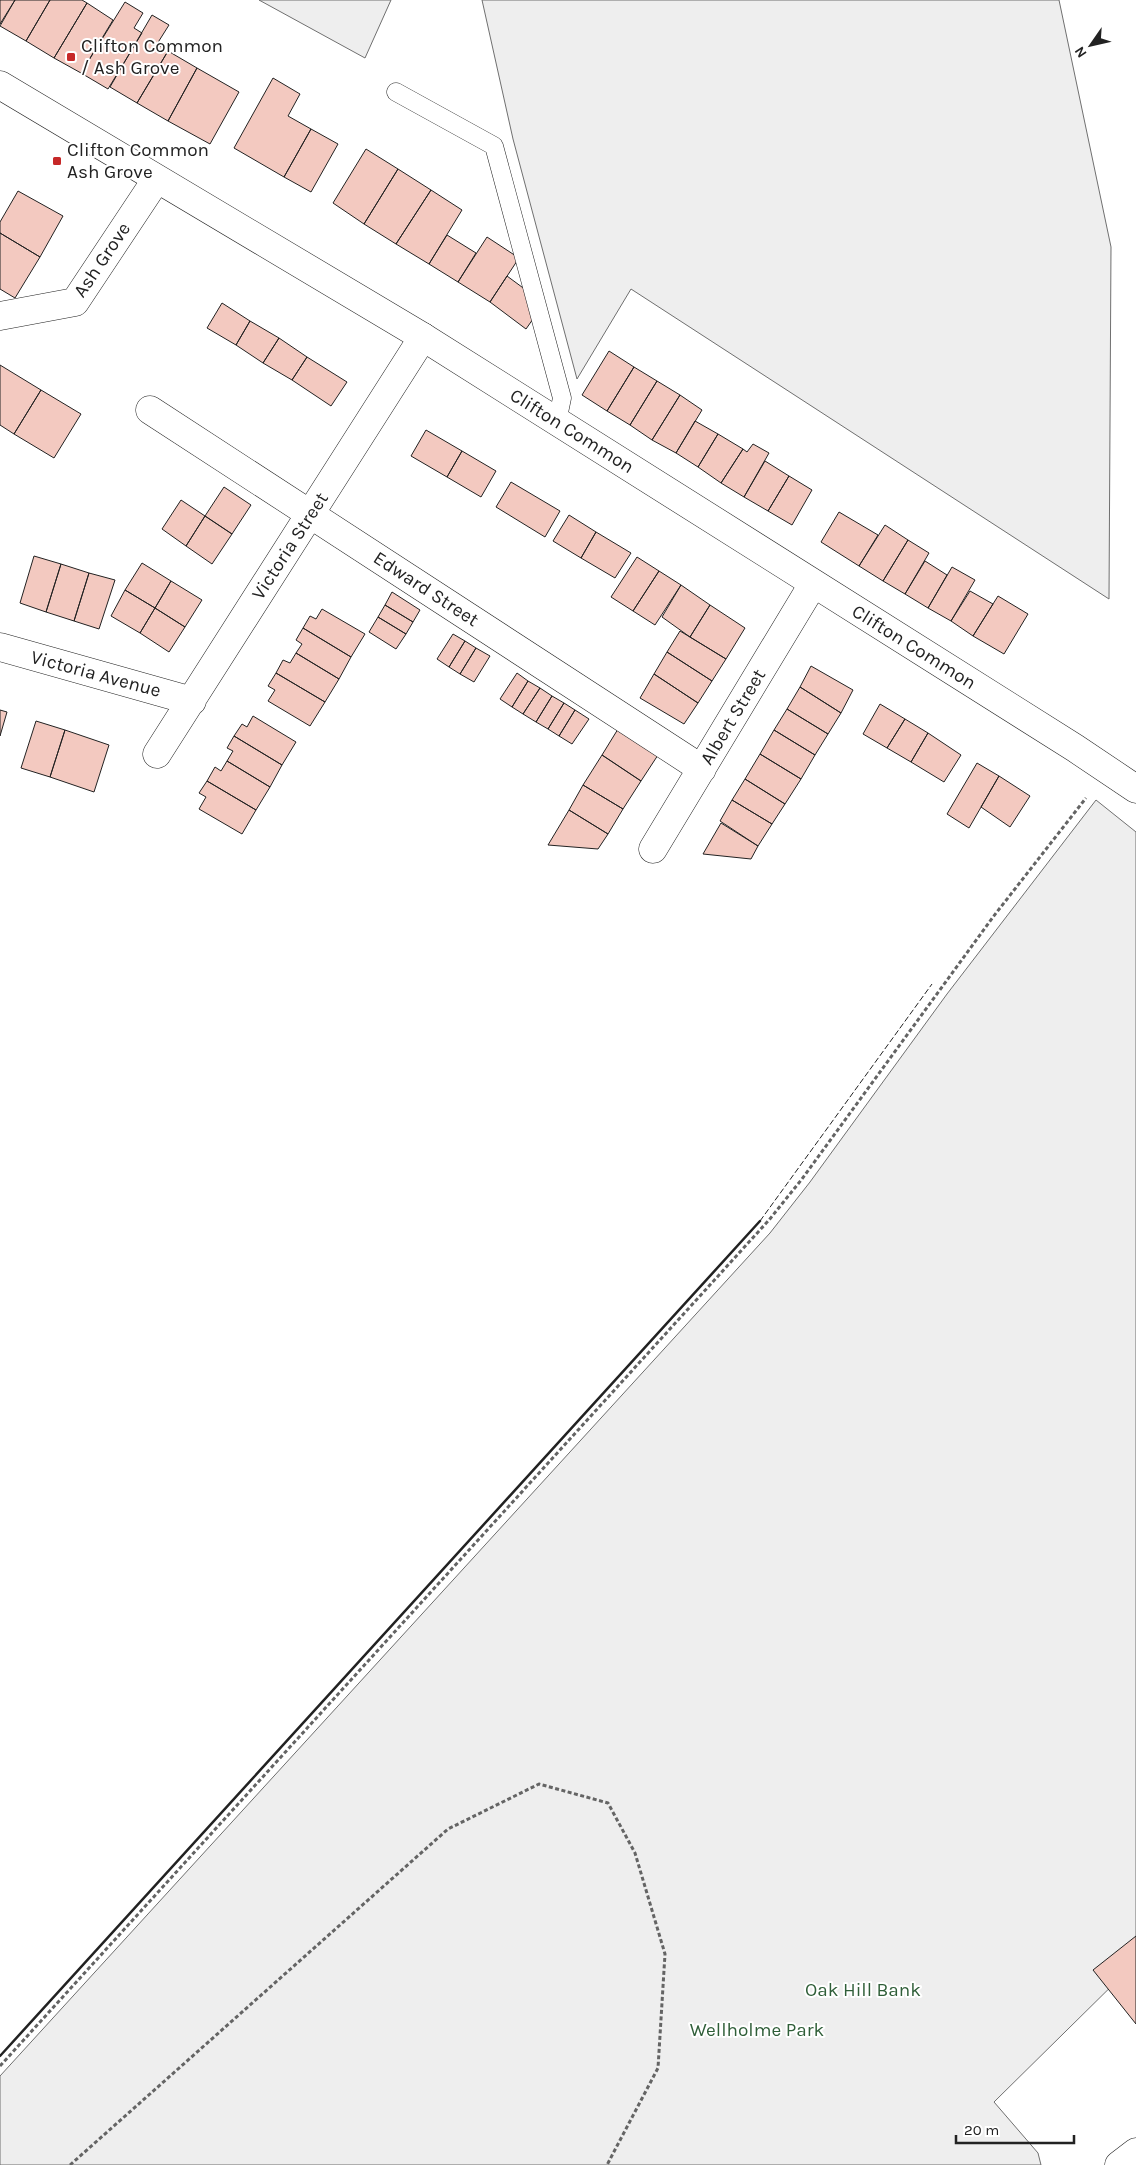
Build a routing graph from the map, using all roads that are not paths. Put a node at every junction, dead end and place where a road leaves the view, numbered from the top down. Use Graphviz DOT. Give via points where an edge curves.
graph roads {
  1 [pos="0,85"];
  2 [pos="396,92"];
  3 [pos="156,180"];
  4 [pos="0,316"];
  5 [pos="423,338"];
  6 [pos="150,410"];
  7 [pos="557,422"];
  8 [pos="310,514"];
  9 [pos="813,584"];
  10 [pos="0,648"];
  11 [pos="192,701"];
  12 [pos="157,754"];
  13 [pos="702,768"];
  14 [pos="1136,789"];
  15 [pos="653,849"];
  16 [pos="1136,2152"];
  17 [pos="1119,2165"];
  1 -- 3 [label="street, Clifton Common"];
  2 -- 7 [label="lane" via="494,146 562,398"];
  3 -- 4 [label="street, Ash Grove" via="76,302"];
  3 -- 5 [label="street, Clifton Common"];
  5 -- 7 [label="street, Clifton Common"];
  5 -- 8 [label="street, Victoria Street"];
  6 -- 8 [label="street, Edward Street"];
  7 -- 9 [label="street, Clifton Common"];
  8 -- 11 [label="street, Victoria Street"];
  8 -- 13 [label="street, Edward Street"];
  9 -- 13 [label="street, Albert Street"];
  9 -- 14 [label="street, Clifton Common"];
  10 -- 11 [label="street, Victoria Avenue"];
  11 -- 12 [label="street, Victoria Street"];
  13 -- 15 [label="street, Albert Street"];
  16 -- 17 [label="street"];
}
